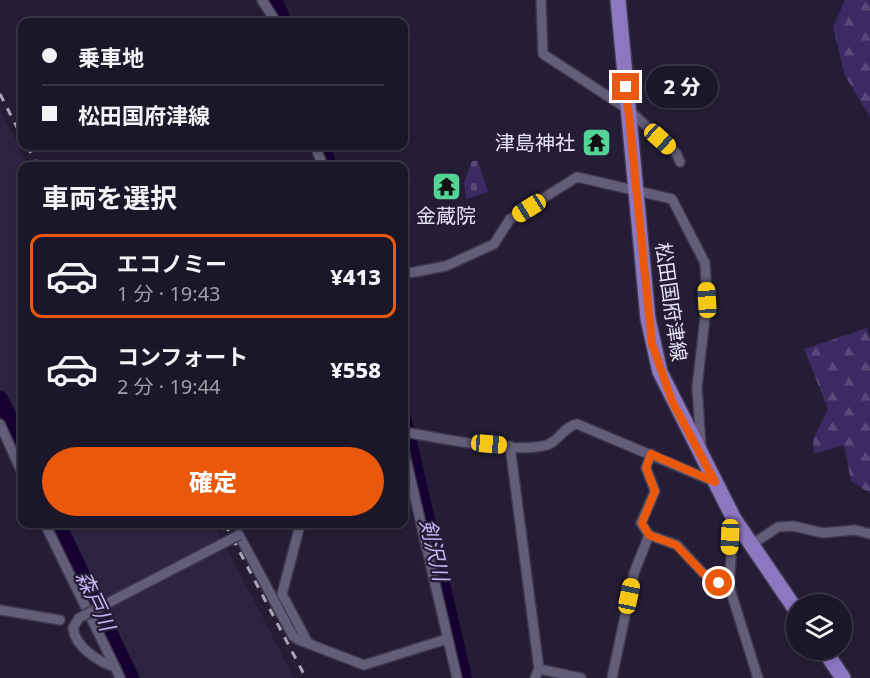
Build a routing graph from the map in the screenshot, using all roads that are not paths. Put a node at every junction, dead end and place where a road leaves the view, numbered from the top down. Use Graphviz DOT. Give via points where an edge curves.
graph roads {
  1 [pos="262,0"];
  2 [pos="541,0"];
  3 [pos="618,0"];
  4 [pos="273,18"];
  5 [pos="629,110"];
  6 [pos="680,162"];
  7 [pos="636,192"];
  8 [pos="408,273"];
  9 [pos="0,424"];
  10 [pos="408,433"];
  11 [pos="510,446"];
  12 [pos="651,454"];
  13 [pos="701,458"];
  14 [pos="18,464"];
  15 [pos="408,468"];
  16 [pos="715,482"];
  17 [pos="734,519"];
  18 [pos="47,528"];
  19 [pos="299,529"];
  20 [pos="870,534"];
  21 [pos="649,535"];
  22 [pos="751,544"];
  23 [pos="729,586"];
  24 [pos="786,595"];
  25 [pos="0,610"];
  26 [pos="60,620"];
  27 [pos="447,639"];
  28 [pos="308,643"];
  29 [pos="831,660"];
  30 [pos="115,667"];
  31 [pos="537,673"];
  32 [pos="120,678"];
  33 [pos="457,678"];
  34 [pos="581,678"];
  35 [pos="612,678"];
  36 [pos="758,678"];
  37 [pos="843,678"];
  1 -- 4 [label="street"];
  2 -- 5 [label="street" via="543,54"];
  3 -- 5 [label="main road, 松田国府津線"];
  5 -- 6 [label="street" via="676,153"];
  5 -- 7 [label="main road, 松田国府津線"];
  7 -- 8 [label="street" via="577,177 510,219 494,244 446,266"];
  7 -- 13 [label="main road, 松田国府津線" via="652,344 664,382"];
  7 -- 13 [label="street" via="672,199 705,263 707,300 697,387"];
  9 -- 14 [label="street"];
  10 -- 11 [label="street"];
  11 -- 12 [label="street" via="546,446 566,426 576,424"];
  11 -- 31 [label="street"];
  12 -- 16 [label="street"];
  12 -- 21 [label="street" via="646,468 655,491 642,523"];
  13 -- 16 [label="main road, 松田国府津線"];
  15 -- 27 [label="street"];
  16 -- 17 [label="main road, 松田国府津線"];
  17 -- 22 [label="main road, 松田国府津線"];
  17 -- 23 [label="street"];
  18 -- 30 [label="street"];
  19 -- 28 [label="street" via="282,594"];
  20 -- 22 [label="street" via="778,527"];
  21 -- 23 [label="street" via="676,545 703,573"];
  21 -- 35 [label="street" via="634,573"];
  22 -- 24 [label="main road, 松田国府津線"];
  23 -- 36 [label="street"];
  25 -- 26 [label="street"];
  27 -- 28 [label="street" via="364,665"];
  27 -- 33 [label="street"];
  28 -- 30 [label="street, bridge" via="293,636 239,535 79,618 73,628 78,641 98,660"];
  29 -- 37 [label="main road"];
  30 -- 32 [label="street"];
  31 -- 34 [label="street"];
}
